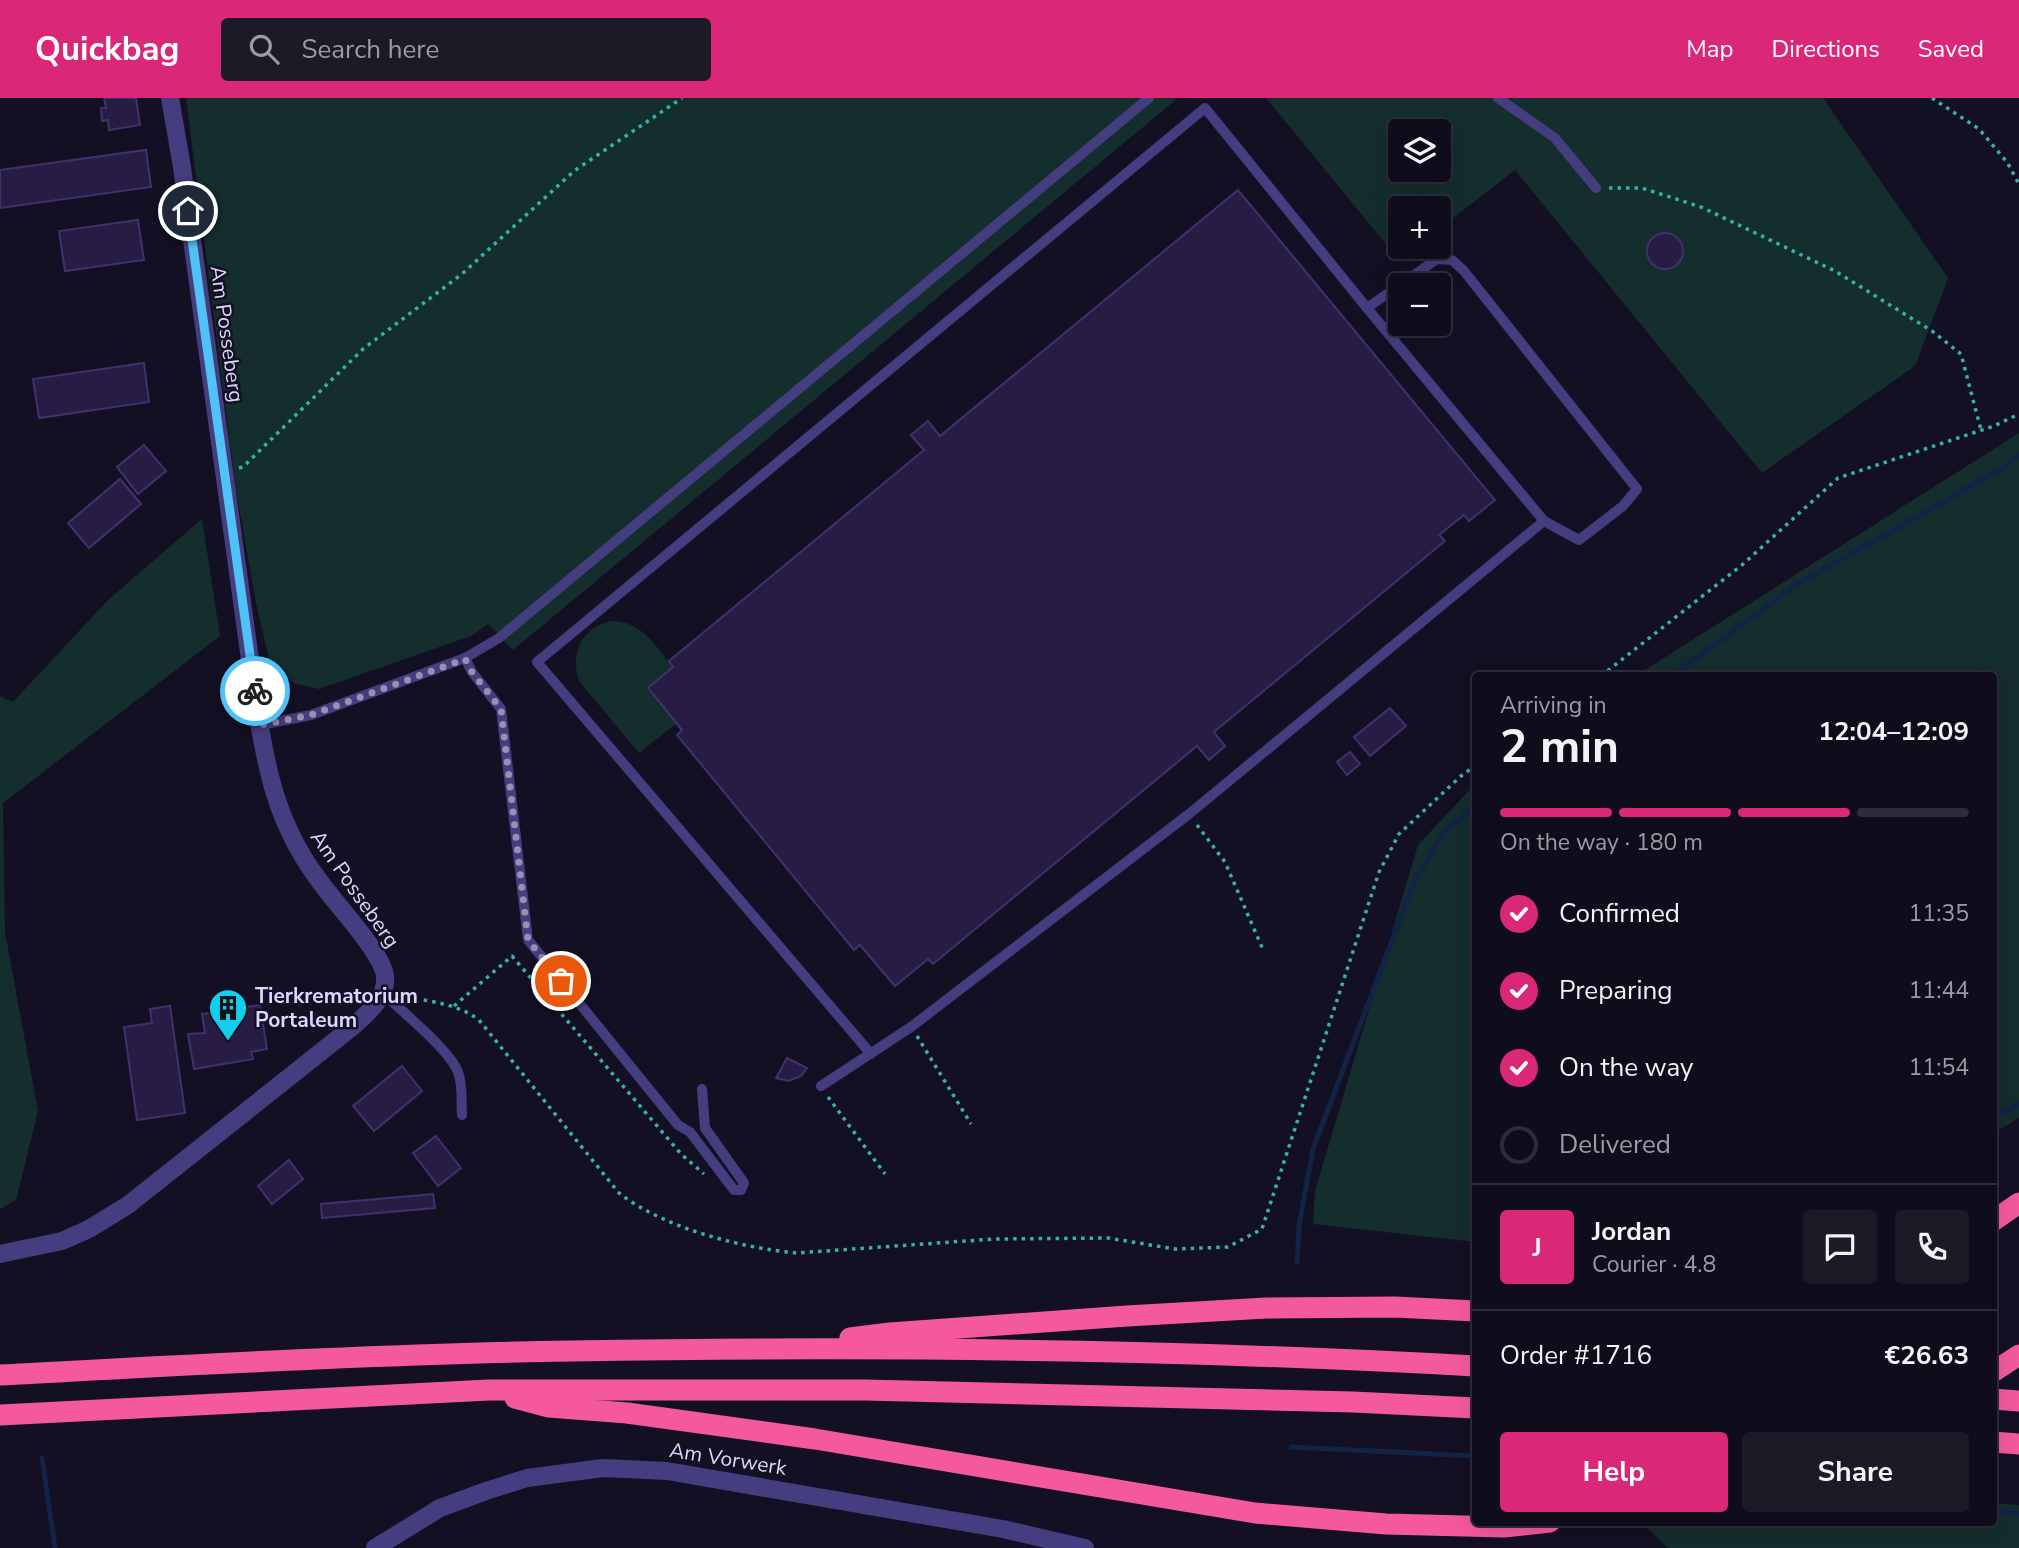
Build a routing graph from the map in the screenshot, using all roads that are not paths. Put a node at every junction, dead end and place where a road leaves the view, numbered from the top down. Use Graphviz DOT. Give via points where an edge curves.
graph roads {
  1 [pos="170,98"];
  2 [pos="1149,98"];
  3 [pos="1497,98"];
  4 [pos="1596,188"];
  5 [pos="1367,308"];
  6 [pos="1544,521"];
  7 [pos="465,659"];
  8 [pos="501,709"];
  9 [pos="514,719"];
  10 [pos="260,725"];
  11 [pos="383,993"];
  12 [pos="871,1054"];
  13 [pos="821,1086"];
  14 [pos="702,1089"];
  15 [pos="462,1115"];
  16 [pos="2019,1203"];
  17 [pos="1997,1218"];
  18 [pos="0,1254"];
  19 [pos="1472,1311"];
  20 [pos="761,1349"];
  21 [pos="2019,1355"];
  22 [pos="1472,1366"];
  23 [pos="1997,1369"];
  24 [pos="0,1375"];
  25 [pos="489,1390"];
  26 [pos="1997,1399"];
  27 [pos="2019,1401"];
  28 [pos="1472,1408"];
  29 [pos="0,1415"];
  30 [pos="1997,1442"];
  31 [pos="2019,1444"];
  32 [pos="1513,1526"];
  33 [pos="375,1548"];
  34 [pos="1085,1548"];
  1 -- 10 [label="street, Am Posseberg"];
  2 -- 7 [label="lane" via="499,638"];
  3 -- 4 [label="lane" via="1555,138"];
  5 -- 6 [label="lane"];
  5 -- 6 [label="lane" via="1437,259 1452,260 1637,489 1623,506 1579,540"];
  5 -- 12 [label="lane" via="1205,108 537,662"];
  6 -- 12 [label="lane" via="1189,814"];
  7 -- 8 [label="lane"];
  7 -- 10 [label="lane" via="311,715"];
  8 -- 9 [label="lane"];
  8 -- 14 [label="lane" via="528,940 678,1125 690,1132 734,1190 741,1190 744,1183 705,1128"];
  10 -- 11 [label="street, Am Posseberg" via="272,789 286,827 384,971"];
  11 -- 15 [label="lane" via="457,1069"];
  11 -- 18 [label="street" via="351,1028 128,1205 62,1241"];
  12 -- 13 [label="lane"];
  16 -- 17 [label="highway"];
  19 -- 20 [label="highway" via="1266,1308 890,1333"];
  20 -- 22 [label="highway" via="1046,1350"];
  20 -- 24 [label="highway" via="567,1351"];
  21 -- 23 [label="highway"];
  25 -- 28 [label="highway" via="866,1390"];
  25 -- 29 [label="highway"];
  25 -- 32 [label="highway" via="549,1407 815,1439 1255,1513 1385,1524"];
  26 -- 27 [label="highway"];
  30 -- 31 [label="highway"];
  33 -- 34 [label="street, Am Vorwerk" via="440,1508 486,1491 527,1478 603,1468 667,1471 1003,1529"];
}
